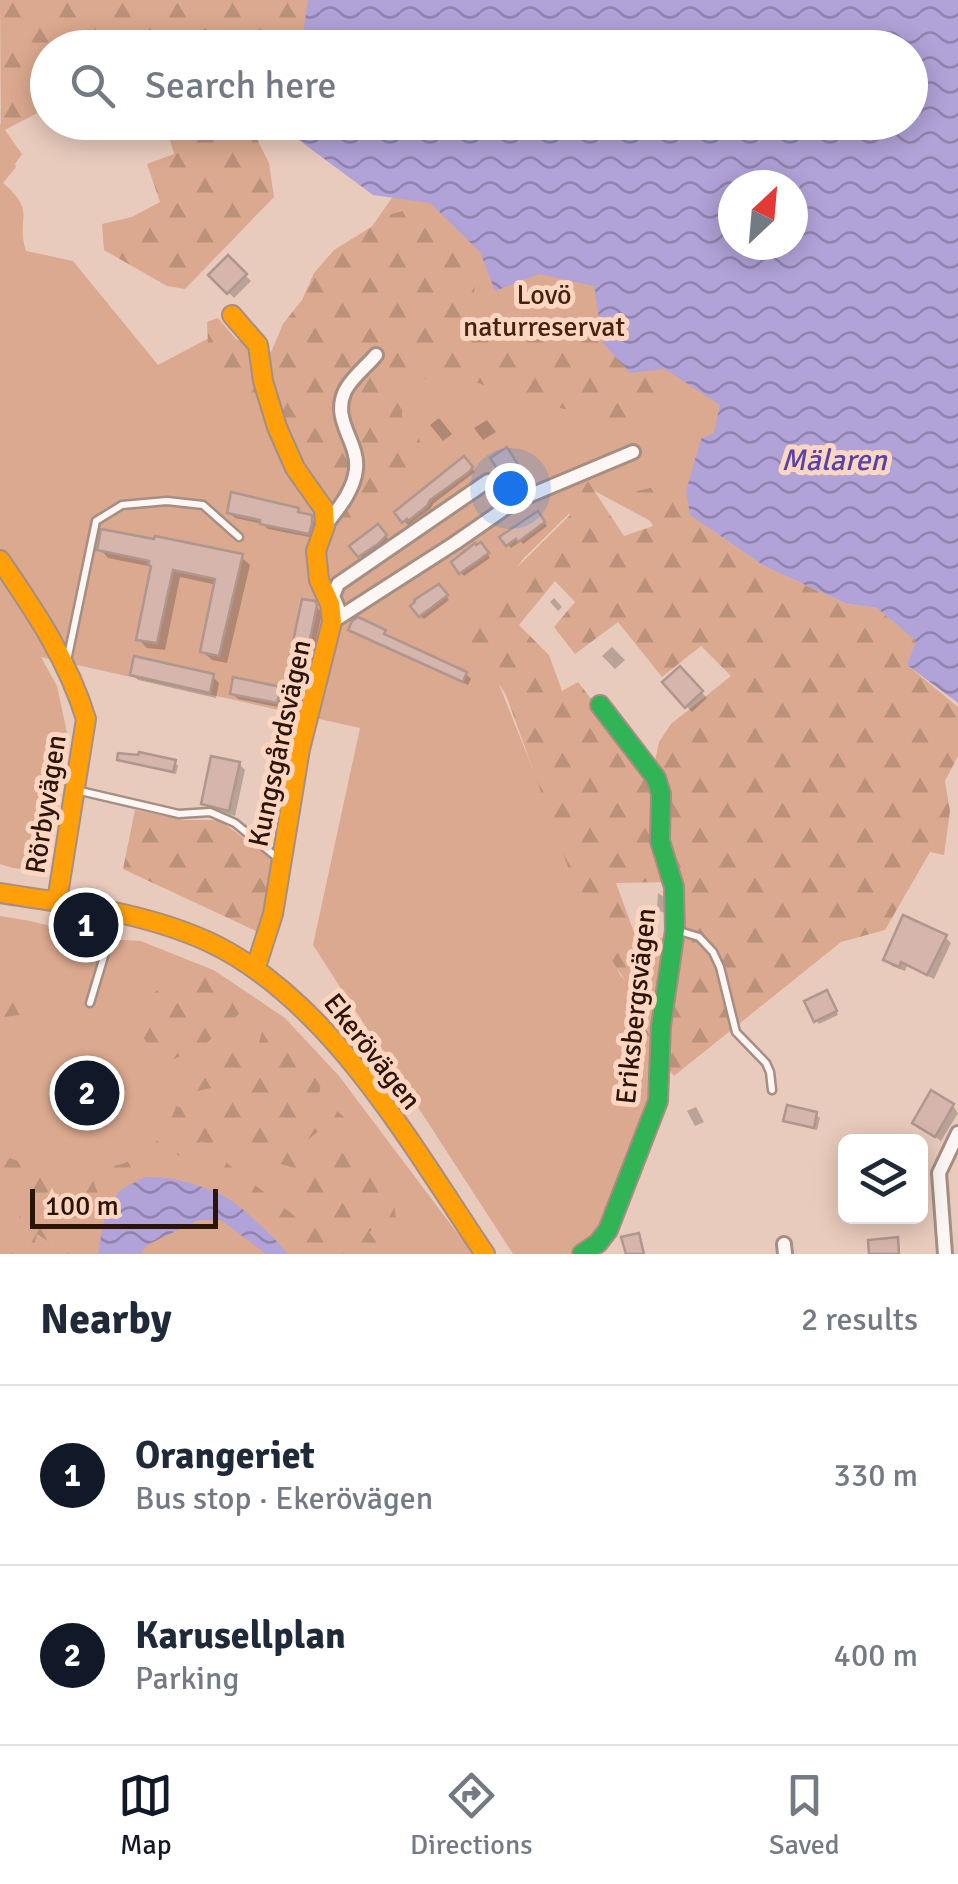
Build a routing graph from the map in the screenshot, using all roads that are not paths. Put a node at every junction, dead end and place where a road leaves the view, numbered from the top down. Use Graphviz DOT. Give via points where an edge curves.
graph roads {
  1 [pos="232,315"];
  2 [pos="376,355"];
  3 [pos="633,452"];
  4 [pos="514,502"];
  5 [pos="325,526"];
  6 [pos="239,538"];
  7 [pos="0,560"];
  8 [pos="337,618"];
  9 [pos="66,662"];
  10 [pos="600,706"];
  11 [pos="74,790"];
  12 [pos="282,862"];
  13 [pos="0,892"];
  14 [pos="57,902"];
  15 [pos="114,912"];
  16 [pos="675,930"];
  17 [pos="256,967"];
  18 [pos="90,1003"];
  19 [pos="772,1090"];
  20 [pos="958,1133"];
  21 [pos="953,1156"];
  22 [pos="485,1254"];
  23 [pos="582,1254"];
  24 [pos="945,1254"];
  1 -- 5 [label="street" via="258,344 277,426 324,510"];
  2 -- 5 [label="street" via="345,391 340,415 356,468"];
  3 -- 4 [label="street"];
  4 -- 8 [label="street"];
  4 -- 8 [label="street" via="502,485 488,482 338,584"];
  5 -- 8 [label="street, Kungsgårdsvägen" via="316,551 319,580"];
  6 -- 9 [label="lane" via="203,506 122,505 96,521"];
  7 -- 9 [label="street, Rörbyvägen"];
  8 -- 12 [label="street, Kungsgårdsvägen" via="301,748"];
  9 -- 11 [label="street, Rörbyvägen" via="86,720"];
  10 -- 16 [label="street, Eriksbergsvägen" via="656,778"];
  11 -- 12 [label="lane" via="179,814 210,812 236,823"];
  11 -- 14 [label="street, Rörbyvägen"];
  12 -- 17 [label="street, Kungsgårdsvägen"];
  13 -- 14 [label="street, Ekerövägen"];
  14 -- 15 [label="street, Ekerövägen"];
  15 -- 17 [label="street, Ekerövägen" via="208,941"];
  15 -- 18 [label="lane"];
  16 -- 19 [label="lane" via="699,937 713,952 736,1032 766,1063"];
  16 -- 23 [label="street, Eriksbergsvägen" via="658,1101 608,1230"];
  17 -- 22 [label="street, Ekerövägen" via="345,1052"];
  20 -- 21 [label="street"];
  21 -- 24 [label="street" via="939,1173"];
}
